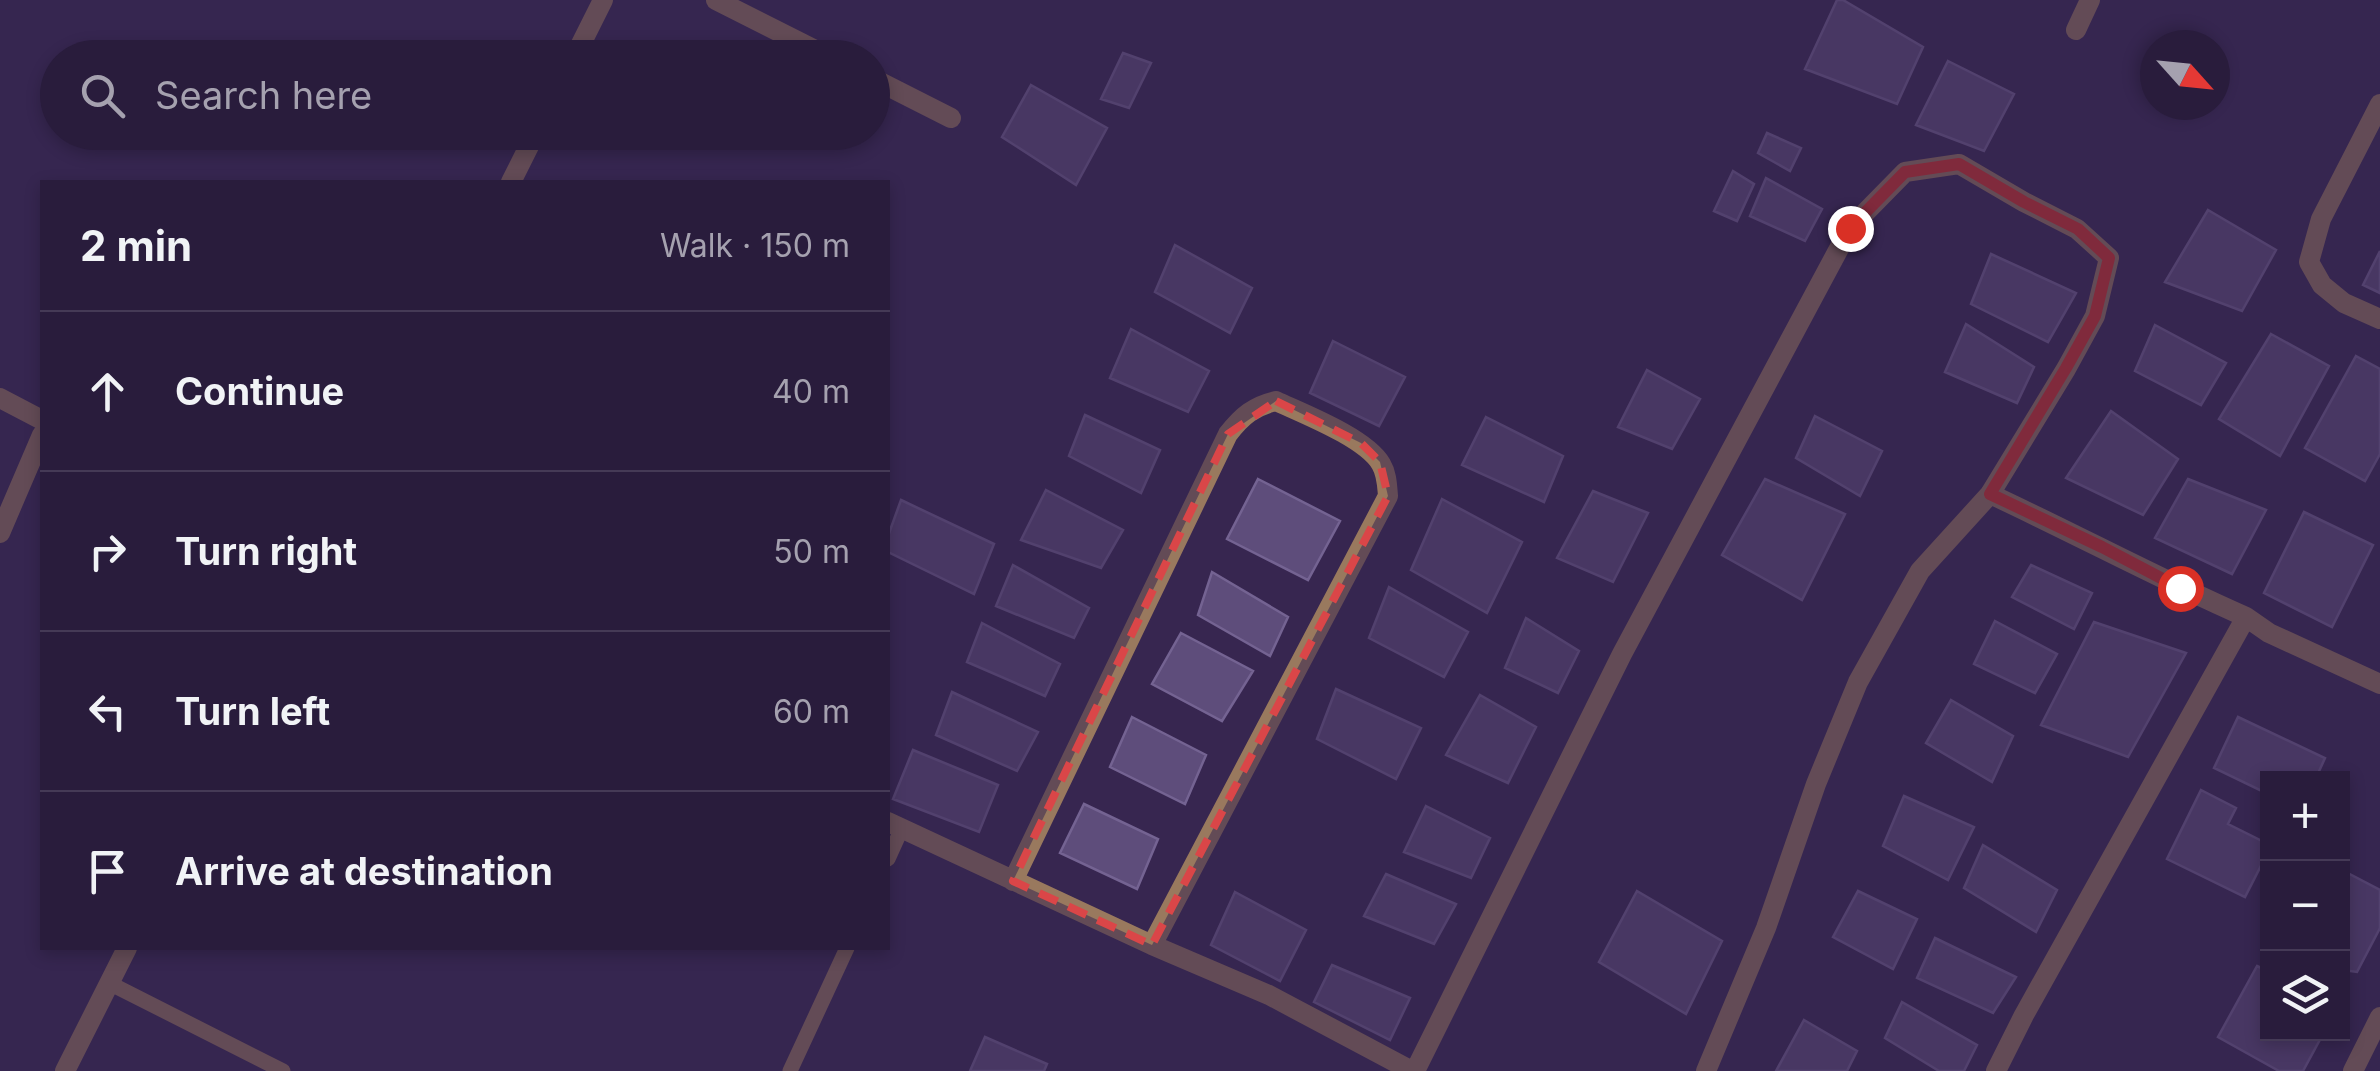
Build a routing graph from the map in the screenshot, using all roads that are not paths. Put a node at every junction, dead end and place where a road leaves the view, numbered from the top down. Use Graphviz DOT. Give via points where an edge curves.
graph roads {
  1 [pos="603,0"];
  2 [pos="716,0"];
  3 [pos="2090,0"];
  4 [pos="2076,30"];
  5 [pos="583,40"];
  6 [pos="795,40"];
  7 [pos="890,87"];
  8 [pos="2380,104"];
  9 [pos="951,118"];
  10 [pos="527,150"];
  11 [pos="512,180"];
  12 [pos="2380,319"];
  13 [pos="0,398"];
  14 [pos="40,419"];
  15 [pos="40,440"];
  16 [pos="1990,494"];
  17 [pos="0,533"];
  18 [pos="2246,617"];
  19 [pos="2380,684"];
  20 [pos="895,825"];
  21 [pos="1014,881"];
  22 [pos="1152,945"];
  23 [pos="126,950"];
  24 [pos="846,950"];
  25 [pos="109,983"];
  26 [pos="2380,1017"];
  27 [pos="65,1071"];
  28 [pos="283,1071"];
  29 [pos="790,1071"];
  30 [pos="1414,1071"];
  31 [pos="1706,1071"];
  32 [pos="1996,1071"];
  33 [pos="2353,1071"];
  1 -- 5 [label="street"];
  2 -- 6 [label="street"];
  3 -- 4 [label="street"];
  7 -- 9 [label="street"];
  8 -- 12 [label="street" via="2321,219 2309,262 2322,286"];
  10 -- 11 [label="street"];
  13 -- 14 [label="street"];
  15 -- 17 [label="street"];
  16 -- 18 [label="street"];
  16 -- 30 [label="street" via="2095,316 2109,258 2078,229 1959,164 1905,172 1850,228 1622,654"];
  16 -- 31 [label="street" via="1920,571 1858,682"];
  18 -- 19 [label="street"];
  18 -- 32 [label="street"];
  20 -- 21 [label="street"];
  21 -- 22 [label="street"];
  21 -- 22 [label="street" via="1228,434 1241,417 1276,401 1361,443 1380,462 1388,496"];
  22 -- 30 [label="street" via="1270,996"];
  23 -- 25 [label="street"];
  24 -- 29 [label="lane"];
  25 -- 27 [label="street"];
  25 -- 28 [label="lane"];
  26 -- 33 [label="street"];
}
